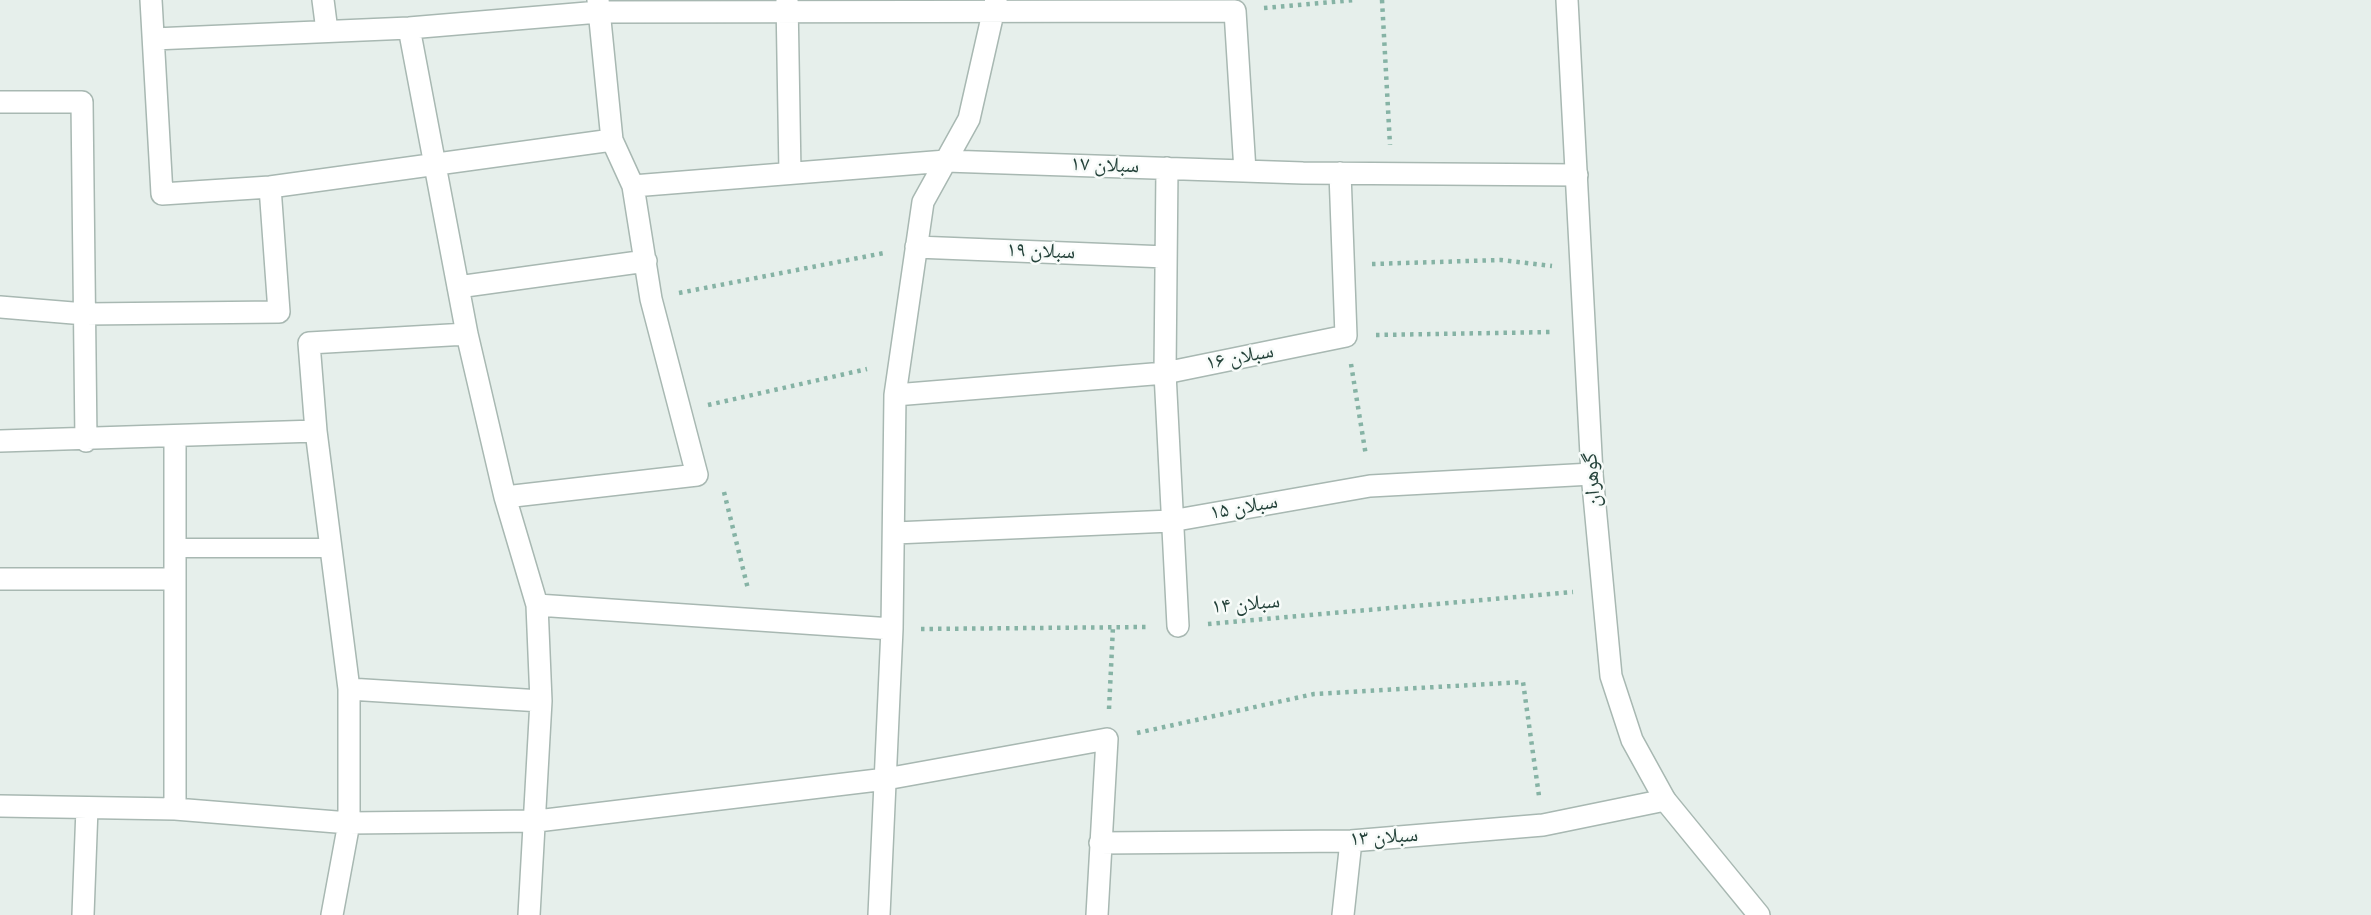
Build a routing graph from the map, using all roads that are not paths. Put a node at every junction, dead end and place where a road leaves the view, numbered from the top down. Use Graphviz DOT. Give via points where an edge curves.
graph roads {
  1 [pos="151,0"];
  2 [pos="323,0"];
  3 [pos="1567,0"];
  4 [pos="787,5"];
  5 [pos="995,5"];
  6 [pos="598,6"];
  7 [pos="409,28"];
  8 [pos="327,32"];
  9 [pos="154,39"];
  10 [pos="0,102"];
  11 [pos="612,140"];
  12 [pos="946,161"];
  13 [pos="434,167"];
  14 [pos="1167,168"];
  15 [pos="1245,171"];
  16 [pos="790,173"];
  17 [pos="1340,173"];
  18 [pos="1577,175"];
  19 [pos="634,186"];
  20 [pos="270,187"];
  21 [pos="916,247"];
  22 [pos="1166,257"];
  23 [pos="646,261"];
  24 [pos="458,287"];
  25 [pos="0,307"];
  26 [pos="85,314"];
  27 [pos="467,334"];
  28 [pos="1165,373"];
  29 [pos="895,395"];
  30 [pos="316,432"];
  31 [pos="175,438"];
  32 [pos="0,441"];
  33 [pos="86,441"];
  34 [pos="1592,474"];
  35 [pos="505,497"];
  36 [pos="1171,521"];
  37 [pos="895,533"];
  38 [pos="175,548"];
  39 [pos="330,548"];
  40 [pos="0,579"];
  41 [pos="175,579"];
  42 [pos="537,605"];
  43 [pos="1178,626"];
  44 [pos="892,629"];
  45 [pos="349,689"];
  46 [pos="541,701"];
  47 [pos="886,779"];
  48 [pos="1665,800"];
  49 [pos="0,806"];
  50 [pos="87,808"];
  51 [pos="175,809"];
  52 [pos="537,821"];
  53 [pos="349,822"];
  54 [pos="1351,841"];
  55 [pos="1100,843"];
  56 [pos="83,915"];
  57 [pos="332,915"];
  58 [pos="529,915"];
  59 [pos="879,915"];
  60 [pos="1097,915"];
  61 [pos="1343,915"];
  62 [pos="1759,915"];
  1 -- 9 [label="street"];
  2 -- 8 [label="street"];
  3 -- 18 [label="street, گوهران"];
  4 -- 5 [label="street"];
  4 -- 6 [label="street"];
  4 -- 16 [label="street"];
  5 -- 12 [label="street" via="969,119"];
  5 -- 15 [label="street" via="1235,11"];
  6 -- 7 [label="street"];
  6 -- 11 [label="street"];
  7 -- 8 [label="street"];
  7 -- 13 [label="street"];
  8 -- 9 [label="street"];
  9 -- 20 [label="street" via="162,194"];
  10 -- 26 [label="street" via="82,102"];
  11 -- 13 [label="street"];
  11 -- 19 [label="street"];
  12 -- 14 [label="street, سبلان ۱۷"];
  12 -- 16 [label="street, سبلان ۱۷"];
  12 -- 21 [label="street" via="923,202"];
  13 -- 20 [label="street"];
  13 -- 24 [label="street"];
  14 -- 15 [label="street, سبلان ۱۷"];
  14 -- 22 [label="street"];
  15 -- 17 [label="street, سبلان ۱۷"];
  16 -- 19 [label="street, سبلان ۱۷"];
  17 -- 18 [label="street, سبلان ۱۷"];
  17 -- 28 [label="street, سبلان ۱۶" via="1346,337"];
  18 -- 34 [label="street, گوهران"];
  19 -- 23 [label="street"];
  20 -- 26 [label="street" via="279,312"];
  21 -- 22 [label="street, سبلان ۱۹"];
  21 -- 29 [label="street"];
  22 -- 28 [label="street"];
  23 -- 24 [label="street"];
  23 -- 35 [label="street" via="651,299 697,475"];
  24 -- 27 [label="street"];
  25 -- 26 [label="street"];
  26 -- 33 [label="street"];
  27 -- 30 [label="street" via="309,343"];
  27 -- 35 [label="street"];
  28 -- 29 [label="street, سبلان ۱۶"];
  28 -- 36 [label="street"];
  29 -- 37 [label="street"];
  30 -- 31 [label="street"];
  30 -- 39 [label="street"];
  31 -- 33 [label="street"];
  31 -- 38 [label="street"];
  32 -- 33 [label="street"];
  34 -- 36 [label="street, سبلان ۱۵" via="1370,486"];
  34 -- 48 [label="street, گوهران" via="1611,676 1632,740"];
  35 -- 42 [label="street"];
  36 -- 37 [label="street, سبلان ۱۵"];
  36 -- 43 [label="street"];
  37 -- 44 [label="street"];
  38 -- 39 [label="lane"];
  38 -- 41 [label="street"];
  39 -- 45 [label="street"];
  40 -- 41 [label="street"];
  41 -- 51 [label="street"];
  42 -- 44 [label="street"];
  42 -- 46 [label="street"];
  44 -- 47 [label="street"];
  45 -- 46 [label="street"];
  45 -- 53 [label="street"];
  46 -- 52 [label="street"];
  47 -- 52 [label="street"];
  47 -- 55 [label="street" via="1107,739"];
  47 -- 59 [label="street"];
  48 -- 54 [label="street, سبلان ۱۳" via="1543,825"];
  48 -- 62 [label="street, گوهران"];
  49 -- 50 [label="street"];
  50 -- 51 [label="street"];
  50 -- 56 [label="street"];
  51 -- 53 [label="street"];
  52 -- 53 [label="street"];
  52 -- 58 [label="street"];
  53 -- 57 [label="street"];
  54 -- 55 [label="street, سبلان ۱۳"];
  54 -- 61 [label="street"];
  55 -- 60 [label="street"];
}
